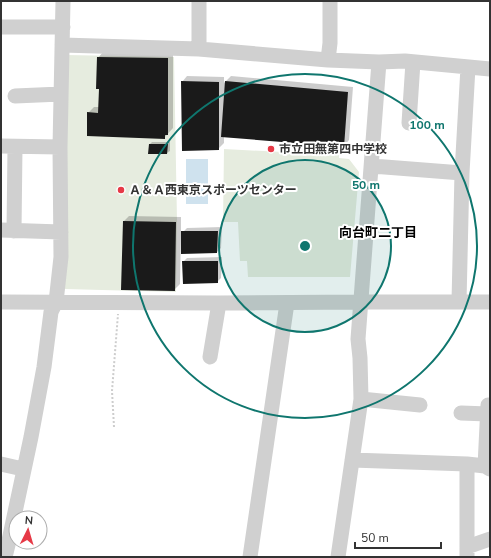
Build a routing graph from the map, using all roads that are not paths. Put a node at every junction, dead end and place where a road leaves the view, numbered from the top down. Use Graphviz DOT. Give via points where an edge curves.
graph roads {
  1 [pos="63,1"];
  2 [pos="199,1"];
  3 [pos="330,1"];
  4 [pos="1,27"];
  5 [pos="63,27"];
  6 [pos="62,45"];
  7 [pos="198,49"];
  8 [pos="328,60"];
  9 [pos="379,62"];
  10 [pos="414,62"];
  11 [pos="468,67"];
  12 [pos="490,69"];
  13 [pos="62,94"];
  14 [pos="15,96"];
  15 [pos="409,123"];
  16 [pos="8,146"];
  17 [pos="60,147"];
  18 [pos="372,166"];
  19 [pos="462,174"];
  20 [pos="8,230"];
  21 [pos="61,232"];
  22 [pos="1,302"];
  23 [pos="56,302"];
  24 [pos="361,302"];
  25 [pos="460,302"];
  26 [pos="490,302"];
  27 [pos="287,303"];
  28 [pos="219,304"];
  29 [pos="210,357"];
  30 [pos="361,399"];
  31 [pos="420,405"];
  32 [pos="461,413"];
  33 [pos="352,460"];
  34 [pos="1,464"];
  35 [pos="467,464"];
  36 [pos="488,467"];
  37 [pos="23,469"];
  38 [pos="490,539"];
  39 [pos="5,548"];
  40 [pos="467,552"];
  41 [pos="250,557"];
  42 [pos="341,557"];
  1 -- 5 [label="street"];
  2 -- 7 [label="street"];
  3 -- 8 [label="street"];
  4 -- 5 [label="street"];
  5 -- 6 [label="street"];
  6 -- 7 [label="street"];
  6 -- 13 [label="street"];
  7 -- 8 [label="street"];
  8 -- 9 [label="street"];
  9 -- 10 [label="street"];
  9 -- 18 [label="street"];
  10 -- 11 [label="street"];
  10 -- 15 [label="street"];
  11 -- 12 [label="street"];
  11 -- 19 [label="street"];
  13 -- 14 [label="street"];
  13 -- 17 [label="street"];
  16 -- 17 [label="street"];
  16 -- 20 [label="street"];
  17 -- 21 [label="street"];
  18 -- 19 [label="street"];
  18 -- 24 [label="street"];
  19 -- 25 [label="street"];
  20 -- 21 [label="street"];
  21 -- 23 [label="street"];
  22 -- 23 [label="street"];
  23 -- 28 [label="street"];
  23 -- 37 [label="street" via="51,312 44,367"];
  24 -- 25 [label="street"];
  24 -- 27 [label="street"];
  24 -- 30 [label="street" via="358,339"];
  25 -- 26 [label="street"];
  27 -- 28 [label="street"];
  27 -- 41 [label="street"];
  28 -- 29 [label="street"];
  30 -- 31 [label="street"];
  30 -- 33 [label="street"];
  32 -- 36 [label="street" via="488,410"];
  33 -- 35 [label="street"];
  33 -- 42 [label="street"];
  34 -- 37 [label="street"];
  35 -- 36 [label="street"];
  35 -- 40 [label="street"];
  37 -- 39 [label="street"];
  38 -- 40 [label="street"];
}
